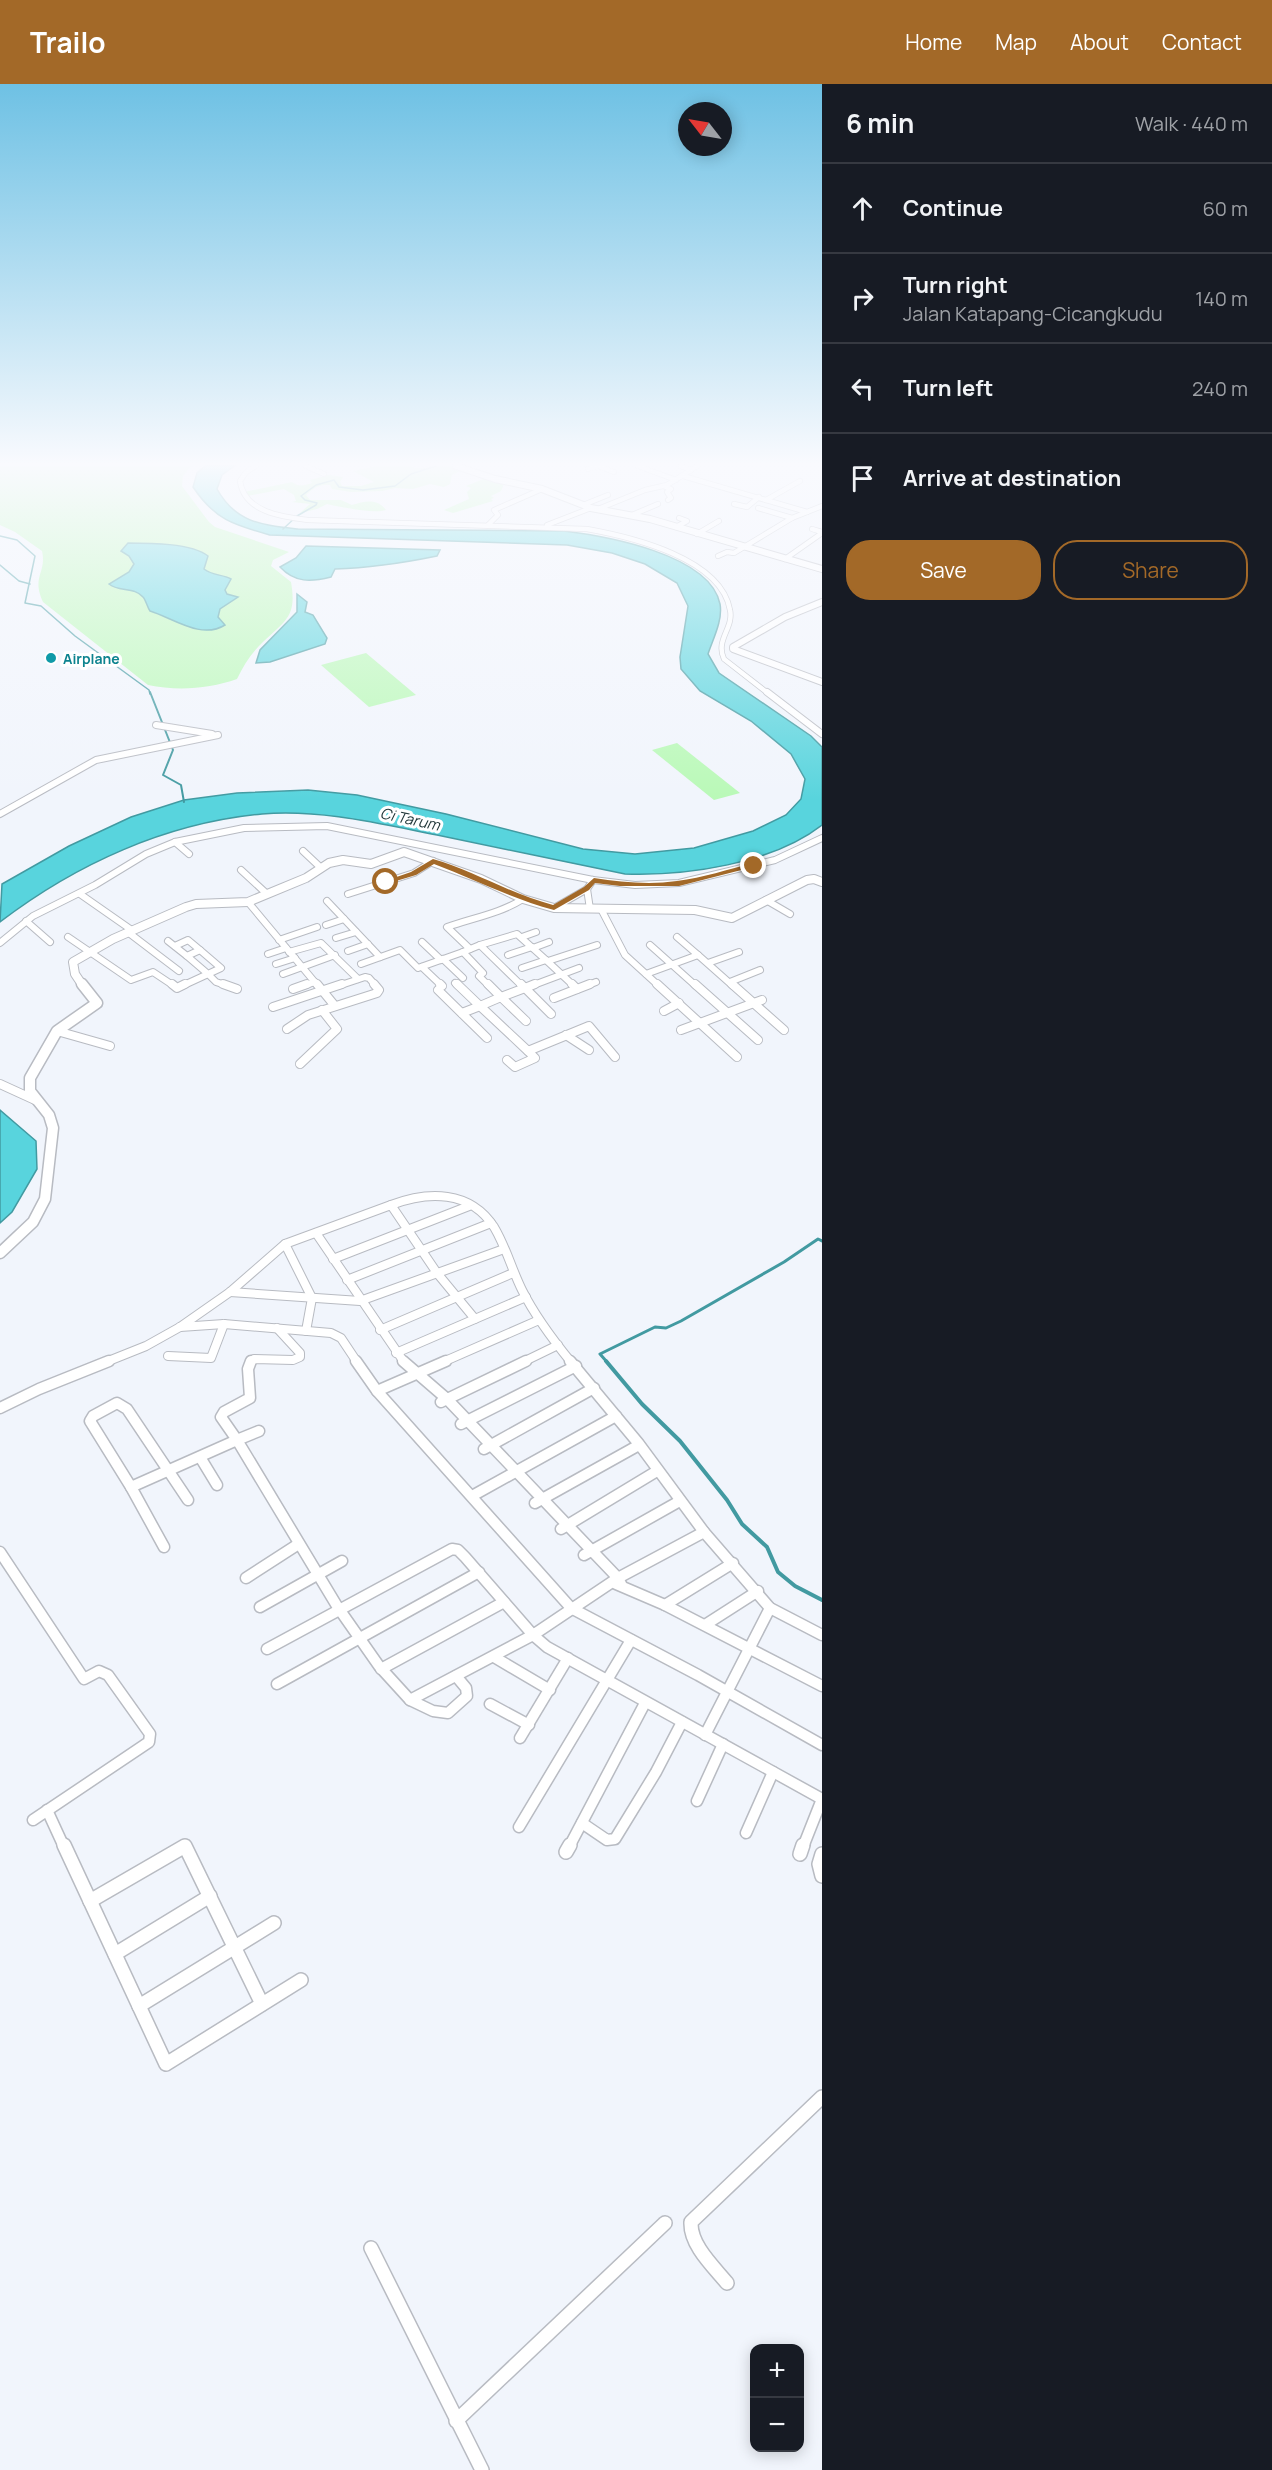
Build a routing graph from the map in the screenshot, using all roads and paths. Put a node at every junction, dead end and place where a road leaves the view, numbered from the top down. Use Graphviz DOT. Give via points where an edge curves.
graph roads {
  1 [pos="709,577"];
  2 [pos="821,602"];
  3 [pos="733,649"];
  4 [pos="720,651"];
  5 [pos="822,682"];
  6 [pos="156,725"];
  7 [pos="822,734"];
  8 [pos="0,813"];
  9 [pos="822,837"];
  10 [pos="175,842"];
  11 [pos="413,843"];
  12 [pos="303,851"];
  13 [pos="404,852"];
  14 [pos="189,854"];
  15 [pos="433,861"];
  16 [pos="320,867"];
  17 [pos="241,870"];
  18 [pos="594,880"];
  19 [pos="822,882"];
  20 [pos="586,889"];
  21 [pos="80,894"];
  22 [pos="267,894"];
  23 [pos="348,894"];
  24 [pos="523,899"];
  25 [pos="766,900"];
  26 [pos="327,901"];
  27 [pos="248,902"];
  28 [pos="554,908"];
  29 [pos="590,909"];
  30 [pos="601,909"];
  31 [pos="790,914"];
  32 [pos="344,919"];
  33 [pos="26,921"];
  34 [pos="326,925"];
  35 [pos="317,927"];
  36 [pos="131,932"];
  37 [pos="356,932"];
  38 [pos="536,932"];
  39 [pos="68,937"];
  40 [pos="522,937"];
  41 [pos="677,937"];
  42 [pos="336,938"];
  43 [pos="279,940"];
  44 [pos="168,941"];
  45 [pos="50,942"];
  46 [pos="422,942"];
  47 [pos="549,942"];
  48 [pos="0,943"];
  49 [pos="368,944"];
  50 [pos="480,945"];
  51 [pos="597,945"];
  52 [pos="650,945"];
  53 [pos="175,946"];
  54 [pos="533,947"];
  55 [pos="470,949"];
  56 [pos="200,950"];
  57 [pos="288,950"];
  58 [pos="89,951"];
  59 [pos="348,951"];
  60 [pos="463,952"];
  61 [pos="739,952"];
  62 [pos="268,954"];
  63 [pos="334,955"];
  64 [pos="508,955"];
  65 [pos="698,955"];
  66 [pos="187,956"];
  67 [pos="380,957"];
  68 [pos="295,958"];
  69 [pos="442,960"];
  70 [pos="213,961"];
  71 [pos="547,961"];
  72 [pos="708,963"];
  73 [pos="276,964"];
  74 [pos="361,964"];
  75 [pos="672,964"];
  76 [pos="200,967"];
  77 [pos="302,967"];
  78 [pos="422,967"];
  79 [pos="522,968"];
  80 [pos="579,968"];
  81 [pos="760,970"];
  82 [pos="179,971"];
  83 [pos="208,974"];
  84 [pos="283,974"];
  85 [pos="562,974"];
  86 [pos="646,974"];
  87 [pos="463,978"];
  88 [pos="358,980"];
  89 [pos="315,982"];
  90 [pos="596,982"];
  91 [pos="730,982"];
  92 [pos="455,983"];
  93 [pos="525,988"];
  94 [pos="577,988"];
  95 [pos="237,989"];
  96 [pos="293,989"];
  97 [pos="322,990"];
  98 [pos="501,997"];
  99 [pos="554,998"];
  100 [pos="762,1000"];
  101 [pos="679,1003"];
  102 [pos="754,1003"];
  103 [pos="335,1006"];
  104 [pos="480,1006"];
  105 [pos="273,1007"];
  106 [pos="322,1010"];
  107 [pos="664,1011"];
  108 [pos="462,1013"];
  109 [pos="727,1013"];
  110 [pos="551,1014"];
  111 [pos="526,1021"];
  112 [pos="701,1023"];
  113 [pos="287,1029"];
  114 [pos="681,1030"];
  115 [pos="784,1030"];
  116 [pos="57,1031"];
  117 [pos="566,1035"];
  118 [pos="487,1038"];
  119 [pos="758,1040"];
  120 [pos="110,1046"];
  121 [pos="589,1050"];
  122 [pos="528,1051"];
  123 [pos="615,1057"];
  124 [pos="737,1057"];
  125 [pos="507,1060"];
  126 [pos="300,1064"];
  127 [pos="0,1084"];
  128 [pos="35,1100"];
  129 [pos="391,1205"];
  130 [pos="469,1206"];
  131 [pos="491,1223"];
  132 [pos="407,1228"];
  133 [pos="316,1233"];
  134 [pos="285,1244"];
  135 [pos="504,1249"];
  136 [pos="421,1250"];
  137 [pos="0,1253"];
  138 [pos="333,1259"];
  139 [pos="437,1273"];
  140 [pos="513,1273"];
  141 [pos="347,1280"];
  142 [pos="230,1292"];
  143 [pos="526,1297"];
  144 [pos="312,1298"];
  145 [pos="457,1299"];
  146 [pos="360,1300"];
  147 [pos="475,1319"];
  148 [pos="539,1320"];
  149 [pos="224,1324"];
  150 [pos="180,1327"];
  151 [pos="277,1328"];
  152 [pos="380,1330"];
  153 [pos="306,1331"];
  154 [pos="558,1345"];
  155 [pos="396,1353"];
  156 [pos="168,1356"];
  157 [pos="576,1366"];
  158 [pos="415,1374"];
  159 [pos="594,1388"];
  160 [pos="377,1390"];
  161 [pos="444,1400"];
  162 [pos="0,1408"];
  163 [pos="616,1416"];
  164 [pos="464,1422"];
  165 [pos="259,1431"];
  166 [pos="237,1440"];
  167 [pos="639,1444"];
  168 [pos="487,1447"];
  169 [pos="200,1457"];
  170 [pos="168,1471"];
  171 [pos="657,1471"];
  172 [pos="516,1472"];
  173 [pos="217,1485"];
  174 [pos="131,1487"];
  175 [pos="472,1496"];
  176 [pos="188,1500"];
  177 [pos="539,1502"];
  178 [pos="678,1502"];
  179 [pos="564,1528"];
  180 [pos="704,1532"];
  181 [pos="297,1545"];
  182 [pos="164,1547"];
  183 [pos="0,1552"];
  184 [pos="587,1553"];
  185 [pos="342,1561"];
  186 [pos="733,1563"];
  187 [pos="479,1572"];
  188 [pos="317,1575"];
  189 [pos="246,1578"];
  190 [pos="617,1582"];
  191 [pos="758,1591"];
  192 [pos="504,1602"];
  193 [pos="665,1605"];
  194 [pos="260,1606"];
  195 [pos="571,1608"];
  196 [pos="770,1608"];
  197 [pos="339,1609"];
  198 [pos="705,1625"];
  199 [pos="532,1635"];
  200 [pos="822,1635"];
  201 [pos="360,1639"];
  202 [pos="631,1640"];
  203 [pos="750,1647"];
  204 [pos="267,1649"];
  205 [pos="494,1657"];
  206 [pos="568,1658"];
  207 [pos="381,1669"];
  208 [pos="456,1676"];
  209 [pos="607,1680"];
  210 [pos="277,1684"];
  211 [pos="822,1686"];
  212 [pos="550,1690"];
  213 [pos="728,1692"];
  214 [pos="411,1700"];
  215 [pos="645,1702"];
  216 [pos="490,1704"];
  217 [pos="682,1722"];
  218 [pos="529,1725"];
  219 [pos="705,1735"];
  220 [pos="520,1738"];
  221 [pos="723,1744"];
  222 [pos="822,1745"];
  223 [pos="773,1772"];
  224 [pos="697,1800"];
  225 [pos="822,1800"];
  226 [pos="47,1810"];
  227 [pos="33,1820"];
  228 [pos="582,1823"];
  229 [pos="519,1827"];
  230 [pos="746,1833"];
  231 [pos="566,1852"];
  232 [pos="800,1854"];
  233 [pos="822,1854"];
  234 [pos="822,1876"];
  235 [pos="210,1896"];
  236 [pos="90,1901"];
  237 [pos="274,1923"];
  238 [pos="235,1947"];
  239 [pos="115,1954"];
  240 [pos="301,1980"];
  241 [pos="262,2004"];
  242 [pos="139,2006"];
  243 [pos="822,2097"];
  244 [pos="664,2223"];
  245 [pos="371,2248"];
  246 [pos="727,2283"];
  247 [pos="456,2421"];
  248 [pos="482,2470"];
  1 -- 4 [label="street" via="728,600 731,614"];
  2 -- 3 [label="street" via="785,617 735,644"];
  3 -- 4 [label="street"];
  3 -- 5 [label="street"];
  4 -- 7 [label="street" via="728,664"];
  6 -- 8 [label="street" via="218,735 96,760"];
  9 -- 18 [label="street" via="775,860 679,883 636,885"];
  10 -- 11 [label="street" via="233,829 315,825"];
  10 -- 14 [label="street"];
  10 -- 21 [label="street" via="146,854"];
  11 -- 13 [label="street"];
  11 -- 18 [label="street"];
  12 -- 16 [label="street"];
  13 -- 15 [label="street"];
  13 -- 16 [label="street" via="371,864 339,860"];
  15 -- 23 [label="street" via="414,873"];
  15 -- 24 [label="street"];
  16 -- 22 [label="street" via="306,878"];
  17 -- 22 [label="street"];
  18 -- 20 [label="street"];
  19 -- 25 [label="street" via="807,880"];
  20 -- 28 [label="street"];
  20 -- 29 [label="street"];
  21 -- 33 [label="street"];
  21 -- 36 [label="street"];
  22 -- 27 [label="street"];
  24 -- 28 [label="street"];
  24 -- 55 [label="street" via="508,909 447,927"];
  25 -- 30 [label="street" via="732,918 695,910"];
  25 -- 31 [label="street"];
  26 -- 32 [label="street"];
  27 -- 36 [label="street" via="189,906"];
  27 -- 43 [label="street"];
  28 -- 29 [label="street"];
  29 -- 30 [label="street"];
  30 -- 86 [label="street" via="621,950"];
  32 -- 34 [label="street"];
  32 -- 37 [label="street"];
  33 -- 45 [label="street"];
  33 -- 48 [label="street"];
  35 -- 43 [label="street"];
  36 -- 58 [label="street"];
  36 -- 82 [label="street"];
  37 -- 42 [label="street"];
  37 -- 49 [label="street"];
  38 -- 40 [label="street"];
  39 -- 58 [label="street"];
  40 -- 50 [label="street" via="516,933"];
  40 -- 54 [label="street"];
  41 -- 65 [label="street"];
  43 -- 57 [label="street"];
  44 -- 53 [label="street"];
  46 -- 69 [label="street"];
  47 -- 54 [label="street"];
  49 -- 59 [label="street"];
  49 -- 67 [label="street"];
  50 -- 55 [label="street"];
  50 -- 93 [label="street"];
  51 -- 71 [label="street"];
  52 -- 75 [label="street"];
  53 -- 56 [label="street" via="188,940"];
  53 -- 66 [label="street"];
  54 -- 64 [label="street"];
  54 -- 71 [label="street"];
  55 -- 60 [label="street"];
  56 -- 66 [label="street"];
  56 -- 70 [label="street"];
  57 -- 62 [label="street"];
  57 -- 63 [label="street" via="321,942"];
  57 -- 68 [label="street"];
  58 -- 83 [label="street" via="131,980 155,973 177,988"];
  58 -- 116 [label="street" via="73,962 72,969 97,1005"];
  60 -- 69 [label="street"];
  60 -- 98 [label="street" via="483,972 479,976"];
  61 -- 72 [label="street"];
  63 -- 77 [label="street"];
  63 -- 88 [label="street"];
  65 -- 72 [label="street"];
  65 -- 75 [label="street"];
  66 -- 76 [label="street"];
  67 -- 74 [label="street"];
  67 -- 78 [label="street" via="400,950 418,968"];
  68 -- 73 [label="street"];
  68 -- 77 [label="street"];
  69 -- 78 [label="street"];
  69 -- 87 [label="street"];
  70 -- 76 [label="street"];
  70 -- 83 [label="street" via="221,968"];
  71 -- 79 [label="street"];
  71 -- 85 [label="street"];
  72 -- 91 [label="street"];
  75 -- 86 [label="street"];
  75 -- 109 [label="street"];
  76 -- 83 [label="street"];
  77 -- 84 [label="street"];
  77 -- 89 [label="street"];
  78 -- 108 [label="street"];
  80 -- 85 [label="street"];
  81 -- 91 [label="street"];
  83 -- 95 [label="street" via="216,982"];
  85 -- 93 [label="street"];
  85 -- 94 [label="street"];
  86 -- 101 [label="street"];
  88 -- 97 [label="street"];
  88 -- 103 [label="street" via="368,978 380,991"];
  89 -- 96 [label="street"];
  89 -- 97 [label="street"];
  90 -- 94 [label="street"];
  91 -- 102 [label="street"];
  92 -- 104 [label="street"];
  93 -- 98 [label="street"];
  93 -- 110 [label="street"];
  94 -- 99 [label="street"];
  97 -- 103 [label="street"];
  97 -- 105 [label="street"];
  98 -- 104 [label="street"];
  98 -- 111 [label="street"];
  100 -- 102 [label="street"];
  101 -- 107 [label="street"];
  101 -- 112 [label="street"];
  102 -- 109 [label="street"];
  102 -- 115 [label="street"];
  103 -- 106 [label="street"];
  104 -- 108 [label="street"];
  104 -- 122 [label="street"];
  106 -- 113 [label="street"];
  106 -- 126 [label="street" via="337,1029"];
  108 -- 118 [label="street"];
  109 -- 112 [label="street"];
  109 -- 119 [label="street"];
  112 -- 114 [label="street"];
  112 -- 124 [label="street"];
  116 -- 120 [label="street"];
  116 -- 128 [label="street" via="30,1078"];
  117 -- 121 [label="street"];
  117 -- 122 [label="street"];
  117 -- 123 [label="street" via="589,1026"];
  122 -- 125 [label="street" via="535,1058 515,1067"];
  127 -- 128 [label="street"];
  128 -- 137 [label="street" via="49,1115 53,1128 43,1209"];
  129 -- 130 [label="street" via="434,1192"];
  129 -- 132 [label="street"];
  129 -- 133 [label="street"];
  130 -- 131 [label="street"];
  130 -- 132 [label="street"];
  131 -- 135 [label="street"];
  131 -- 136 [label="street"];
  132 -- 136 [label="street"];
  132 -- 138 [label="street"];
  133 -- 134 [label="street"];
  133 -- 138 [label="street"];
  134 -- 142 [label="street"];
  134 -- 144 [label="street"];
  135 -- 139 [label="street"];
  135 -- 140 [label="street"];
  136 -- 139 [label="street"];
  136 -- 141 [label="street"];
  138 -- 141 [label="street"];
  139 -- 145 [label="street"];
  139 -- 146 [label="street"];
  140 -- 143 [label="street"];
  140 -- 145 [label="street"];
  141 -- 146 [label="street"];
  142 -- 144 [label="street"];
  142 -- 150 [label="street"];
  143 -- 147 [label="street"];
  143 -- 148 [label="street"];
  144 -- 146 [label="street"];
  144 -- 153 [label="street"];
  145 -- 147 [label="street"];
  145 -- 152 [label="street"];
  146 -- 152 [label="street"];
  147 -- 155 [label="street"];
  148 -- 154 [label="street"];
  148 -- 158 [label="street"];
  149 -- 150 [label="street"];
  149 -- 151 [label="street"];
  149 -- 156 [label="street" via="211,1358"];
  150 -- 162 [label="street" via="146,1346"];
  151 -- 153 [label="street"];
  151 -- 166 [label="street" via="300,1357 251,1361 250,1398 221,1416"];
  152 -- 155 [label="street"];
  153 -- 160 [label="street" via="341,1338"];
  154 -- 157 [label="street"];
  154 -- 161 [label="street"];
  155 -- 158 [label="street"];
  157 -- 159 [label="street"];
  157 -- 164 [label="street"];
  158 -- 160 [label="street"];
  158 -- 161 [label="street"];
  159 -- 163 [label="street"];
  159 -- 168 [label="street"];
  160 -- 175 [label="street"];
  161 -- 164 [label="street"];
  163 -- 167 [label="street"];
  163 -- 172 [label="street"];
  164 -- 168 [label="street"];
  165 -- 166 [label="street"];
  166 -- 169 [label="street"];
  166 -- 181 [label="street"];
  167 -- 171 [label="street"];
  167 -- 177 [label="street"];
  168 -- 172 [label="street"];
  169 -- 170 [label="street"];
  169 -- 173 [label="street"];
  170 -- 174 [label="street"];
  170 -- 174 [label="street" via="127,1409 117,1403 90,1421"];
  170 -- 176 [label="street"];
  171 -- 178 [label="street"];
  171 -- 179 [label="street"];
  172 -- 175 [label="street"];
  172 -- 177 [label="street"];
  174 -- 182 [label="street"];
  175 -- 195 [label="street"];
  177 -- 179 [label="street"];
  178 -- 180 [label="street"];
  178 -- 184 [label="street"];
  179 -- 184 [label="street"];
  180 -- 186 [label="street"];
  180 -- 190 [label="street"];
  181 -- 188 [label="street"];
  181 -- 189 [label="street"];
  183 -- 226 [label="street" via="84,1679 99,1671 108,1675 150,1734 149,1742"];
  184 -- 190 [label="street"];
  185 -- 188 [label="street"];
  186 -- 191 [label="street"];
  186 -- 193 [label="street"];
  187 -- 192 [label="street"];
  187 -- 197 [label="street" via="458,1550 452,1549"];
  187 -- 201 [label="street"];
  188 -- 194 [label="street"];
  188 -- 197 [label="street"];
  190 -- 193 [label="street"];
  190 -- 195 [label="street"];
  191 -- 196 [label="street"];
  191 -- 198 [label="street"];
  192 -- 199 [label="street"];
  192 -- 207 [label="street"];
  193 -- 198 [label="street"];
  195 -- 199 [label="street"];
  195 -- 202 [label="street"];
  196 -- 200 [label="street"];
  196 -- 203 [label="street"];
  197 -- 201 [label="street"];
  197 -- 204 [label="street"];
  198 -- 203 [label="street"];
  199 -- 205 [label="street"];
  199 -- 206 [label="street"];
  201 -- 207 [label="street"];
  201 -- 210 [label="street"];
  202 -- 209 [label="street"];
  202 -- 213 [label="street"];
  203 -- 211 [label="street"];
  203 -- 213 [label="street"];
  205 -- 208 [label="street"];
  205 -- 212 [label="street"];
  206 -- 209 [label="street"];
  206 -- 212 [label="street"];
  207 -- 214 [label="street"];
  208 -- 214 [label="street"];
  208 -- 214 [label="street" via="467,1696 448,1713 433,1711"];
  209 -- 215 [label="street"];
  209 -- 229 [label="street"];
  212 -- 218 [label="street"];
  213 -- 219 [label="street"];
  213 -- 222 [label="street"];
  215 -- 217 [label="street"];
  215 -- 228 [label="street"];
  216 -- 218 [label="street"];
  217 -- 219 [label="street"];
  217 -- 228 [label="street" via="615,1839 607,1839"];
  218 -- 220 [label="street"];
  219 -- 221 [label="street"];
  221 -- 223 [label="street"];
  221 -- 224 [label="street"];
  223 -- 225 [label="street"];
  223 -- 230 [label="street"];
  225 -- 232 [label="street"];
  226 -- 227 [label="street"];
  226 -- 236 [label="street"];
  228 -- 231 [label="street"];
  233 -- 234 [label="street"];
  235 -- 236 [label="street" via="185,1846"];
  235 -- 238 [label="street"];
  235 -- 239 [label="street"];
  236 -- 239 [label="street"];
  237 -- 238 [label="street"];
  238 -- 241 [label="street"];
  238 -- 242 [label="street"];
  239 -- 242 [label="street"];
  240 -- 241 [label="street"];
  241 -- 242 [label="street" via="166,2064"];
  243 -- 246 [label="street" via="691,2222 693,2237"];
  244 -- 247 [label="street"];
  245 -- 247 [label="street"];
  247 -- 248 [label="street"];
}
